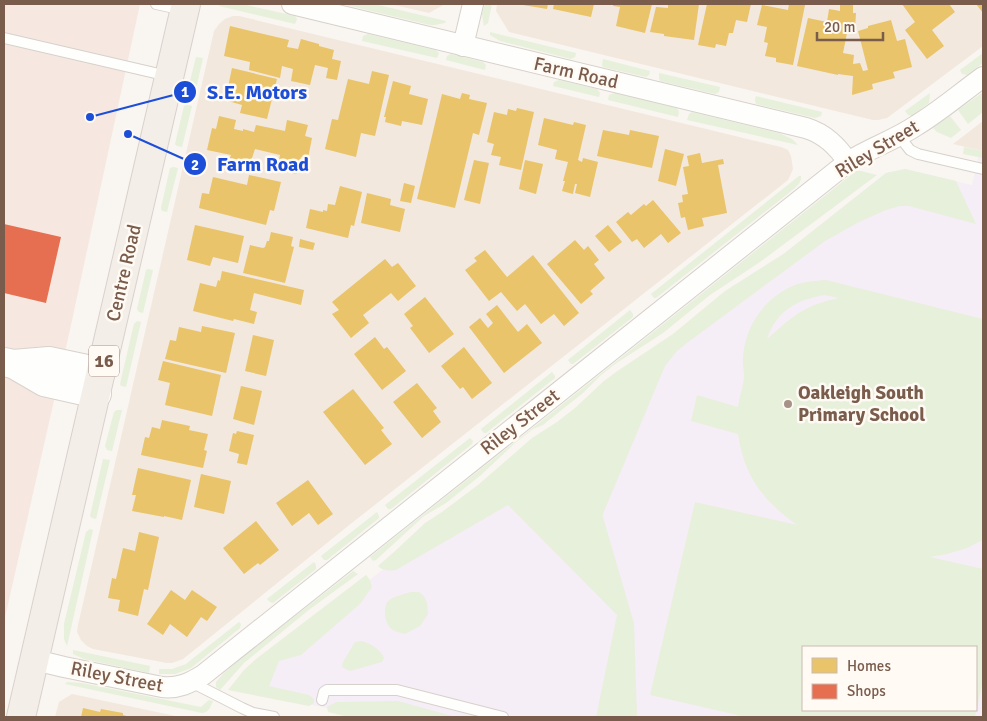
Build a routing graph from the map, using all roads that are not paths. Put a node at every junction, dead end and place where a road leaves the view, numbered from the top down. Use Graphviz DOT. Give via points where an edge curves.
graph roads {
  1 [pos="156,4"];
  2 [pos="292,4"];
  3 [pos="473,4"];
  4 [pos="185,7"];
  5 [pos="4,38"];
  6 [pos="463,46"];
  7 [pos="169,77"];
  8 [pos="983,77"];
  9 [pos="899,136"];
  10 [pos="848,162"];
  11 [pos="983,169"];
  12 [pos="8,363"];
  13 [pos="99,383"];
  14 [pos="35,660"];
  15 [pos="191,682"];
  16 [pos="322,700"];
  17 [pos="21,717"];
  18 [pos="274,717"];
  19 [pos="503,717"];
  1 -- 4 [label="lane"];
  2 -- 6 [label="street, Farm Road"];
  3 -- 6 [label="street"];
  4 -- 7 [label="main road, Centre Road / 16"];
  5 -- 7 [label="lane"];
  6 -- 10 [label="street, Farm Road" via="806,128 830,140"];
  7 -- 13 [label="main road, Centre Road / 16"];
  8 -- 9 [label="street, Riley Street"];
  9 -- 10 [label="street, Riley Street"];
  9 -- 11 [label="lane" via="910,150 918,154"];
  10 -- 15 [label="street, Riley Street"];
  12 -- 13 [label="street" via="44,382"];
  13 -- 14 [label="main road, Centre Road / 16"];
  14 -- 15 [label="street, Riley Street" via="162,687 176,688"];
  14 -- 17 [label="main road, Centre Road / 16"];
  15 -- 18 [label="lane" via="253,713"];
  16 -- 19 [label="lane" via="327,690 397,690"];
}
